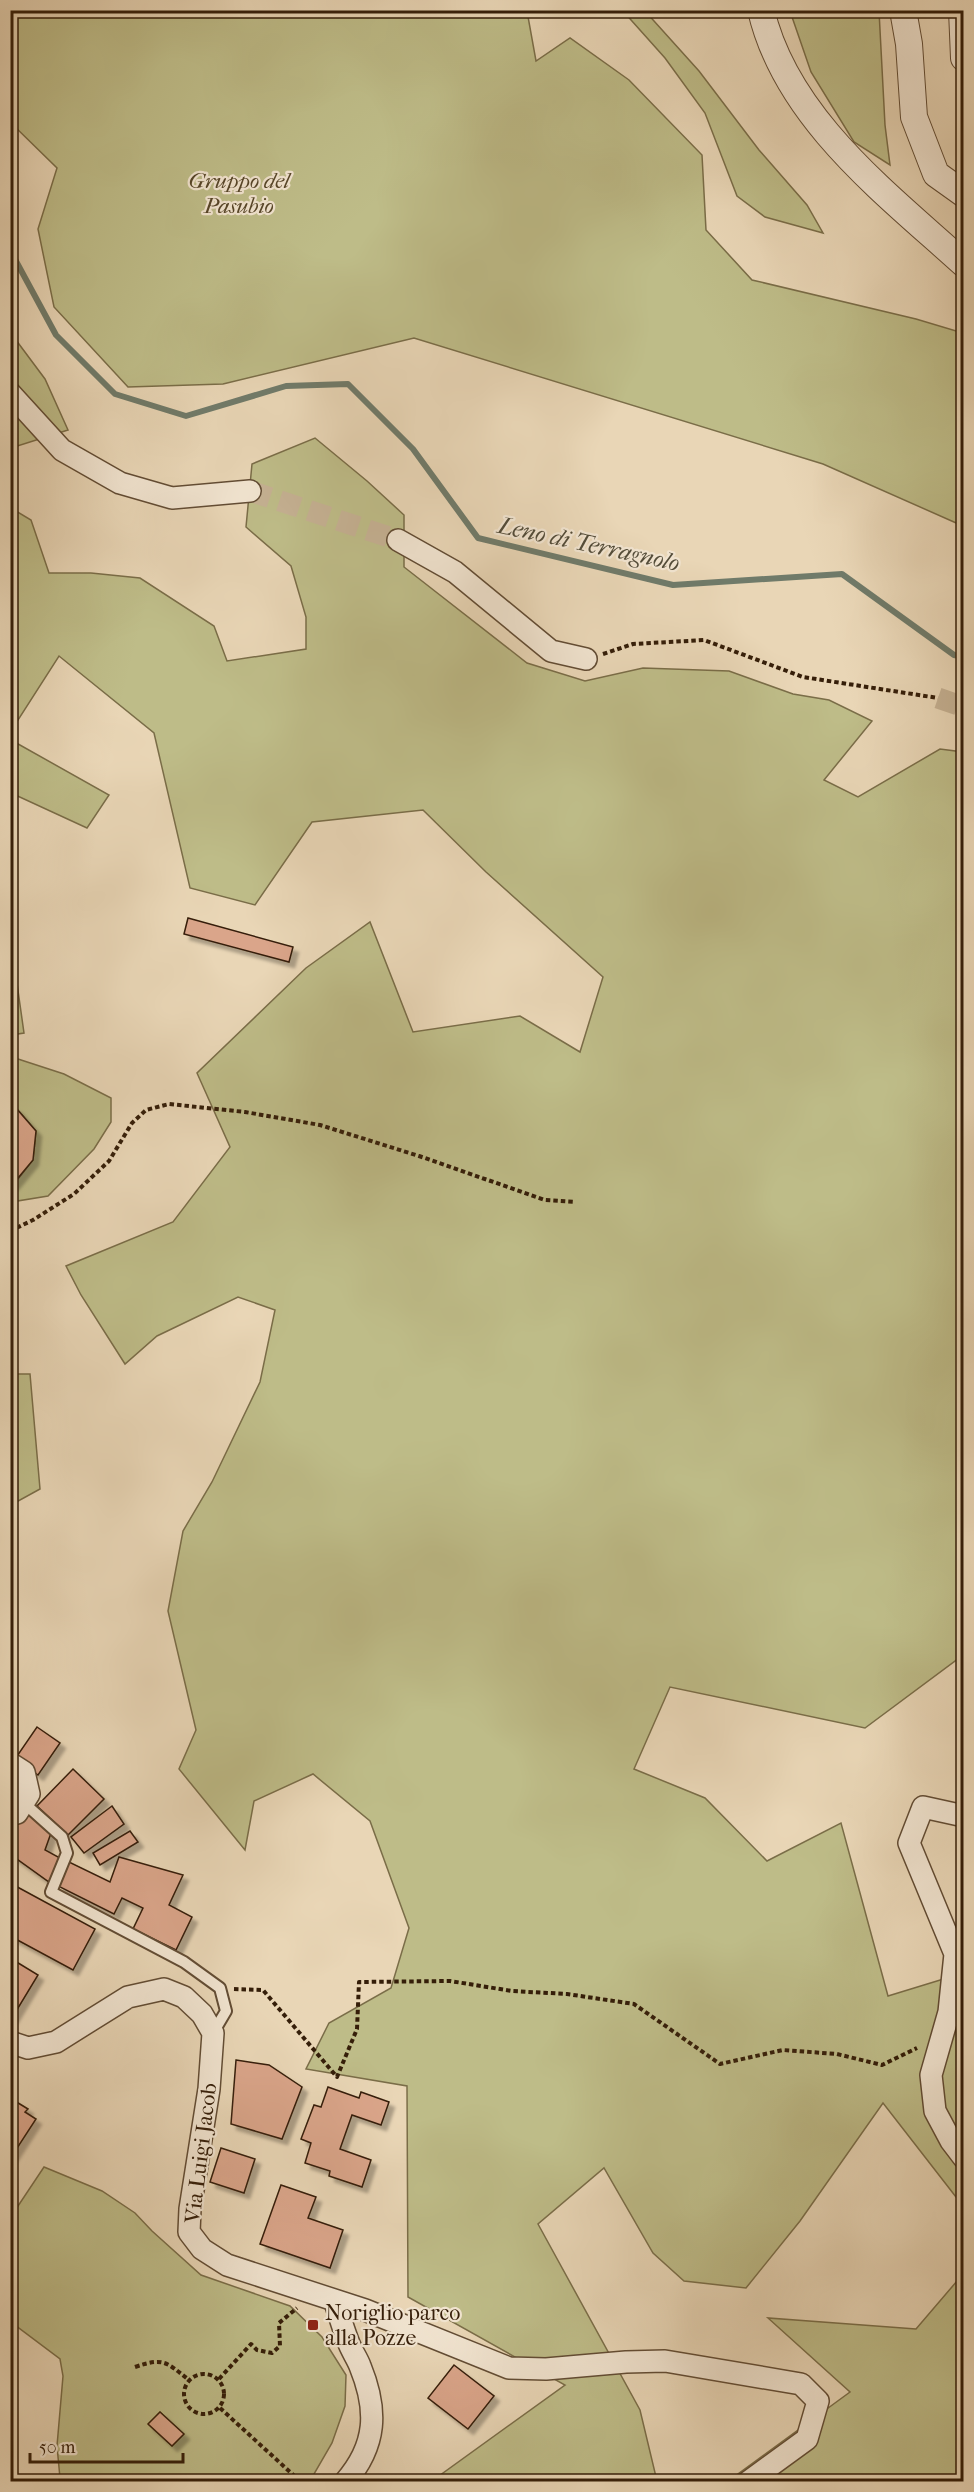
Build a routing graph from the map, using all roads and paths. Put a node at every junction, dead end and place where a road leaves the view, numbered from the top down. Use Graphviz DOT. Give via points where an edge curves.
graph roads {
  1 [pos="761,10"];
  2 [pos="903,10"];
  3 [pos="962,10"];
  4 [pos="963,58"];
  5 [pos="963,194"];
  6 [pos="963,264"];
  7 [pos="10,393"];
  8 [pos="250,491"];
  9 [pos="398,540"];
  10 [pos="586,659"];
  11 [pos="938,698"];
  12 [pos="574,1202"];
  13 [pos="10,1231"];
  14 [pos="10,1763"];
  15 [pos="17,1809"];
  16 [pos="963,1816"];
  17 [pos="220,1988"];
  18 [pos="213,2033"];
  19 [pos="10,2042"];
  20 [pos="923,2042"];
  21 [pos="963,2158"];
  22 [pos="314,2295"];
  23 [pos="335,2302"];
  24 [pos="135,2367"];
  25 [pos="219,2379"];
  26 [pos="189,2380"];
  27 [pos="220,2408"];
  28 [pos="301,2481"];
  29 [pos="345,2481"];
  30 [pos="748,2481"];
  1 -- 6 [label="street" via="767,34 801,100 847,157"];
  2 -- 5 [label="street" via="914,117 936,174"];
  3 -- 4 [label="street"];
  7 -- 8 [label="street" via="62,450 120,483 172,498"];
  9 -- 10 [label="street" via="455,572 551,651"];
  10 -- 11 [label="path" via="633,644 704,640 803,677"];
  12 -- 13 [label="path" via="544,1200 320,1125 169,1104 146,1110 132,1123 109,1161 74,1194"];
  14 -- 15 [label="street" via="24,1772 29,1794"];
  15 -- 17 [label="lane" via="62,1837 67,1853 51,1892 184,1962"];
  16 -- 21 [label="street" via="923,1807 909,1843 955,1954 949,2012 931,2075 935,2111"];
  17 -- 18 [label="lane" via="226,2011"];
  17 -- 20 [label="path" via="263,1990 337,2077 357,2029 359,1982 450,1981 634,2004 720,2064 783,2050 837,2054 882,2065 917,2049"];
  18 -- 19 [label="street" via="202,2014 184,1997 164,1989 128,1997 56,2042 27,2048"];
  18 -- 22 [label="street, Via Luigi Jacob" via="189,2232 202,2249 226,2265"];
  22 -- 23 [label="street, Via Luigi Jacob"];
  22 -- 25 [label="path" via="279,2323 280,2346 272,2353 257,2350 251,2344"];
  23 -- 29 [label="street" via="370,2394 372,2415 370,2441 360,2465"];
  23 -- 30 [label="street, Via Luigi Jacob" via="365,2310 508,2368 665,2361 801,2384 818,2401 807,2439"];
  24 -- 26 [label="path" via="163,2361"];
  25 -- 26 [label="path" via="200,2374"];
  25 -- 27 [label="path" via="225,2393"];
  26 -- 27 [label="path" via="184,2391 187,2405 196,2413 209,2414"];
  27 -- 28 [label="path"];
}
